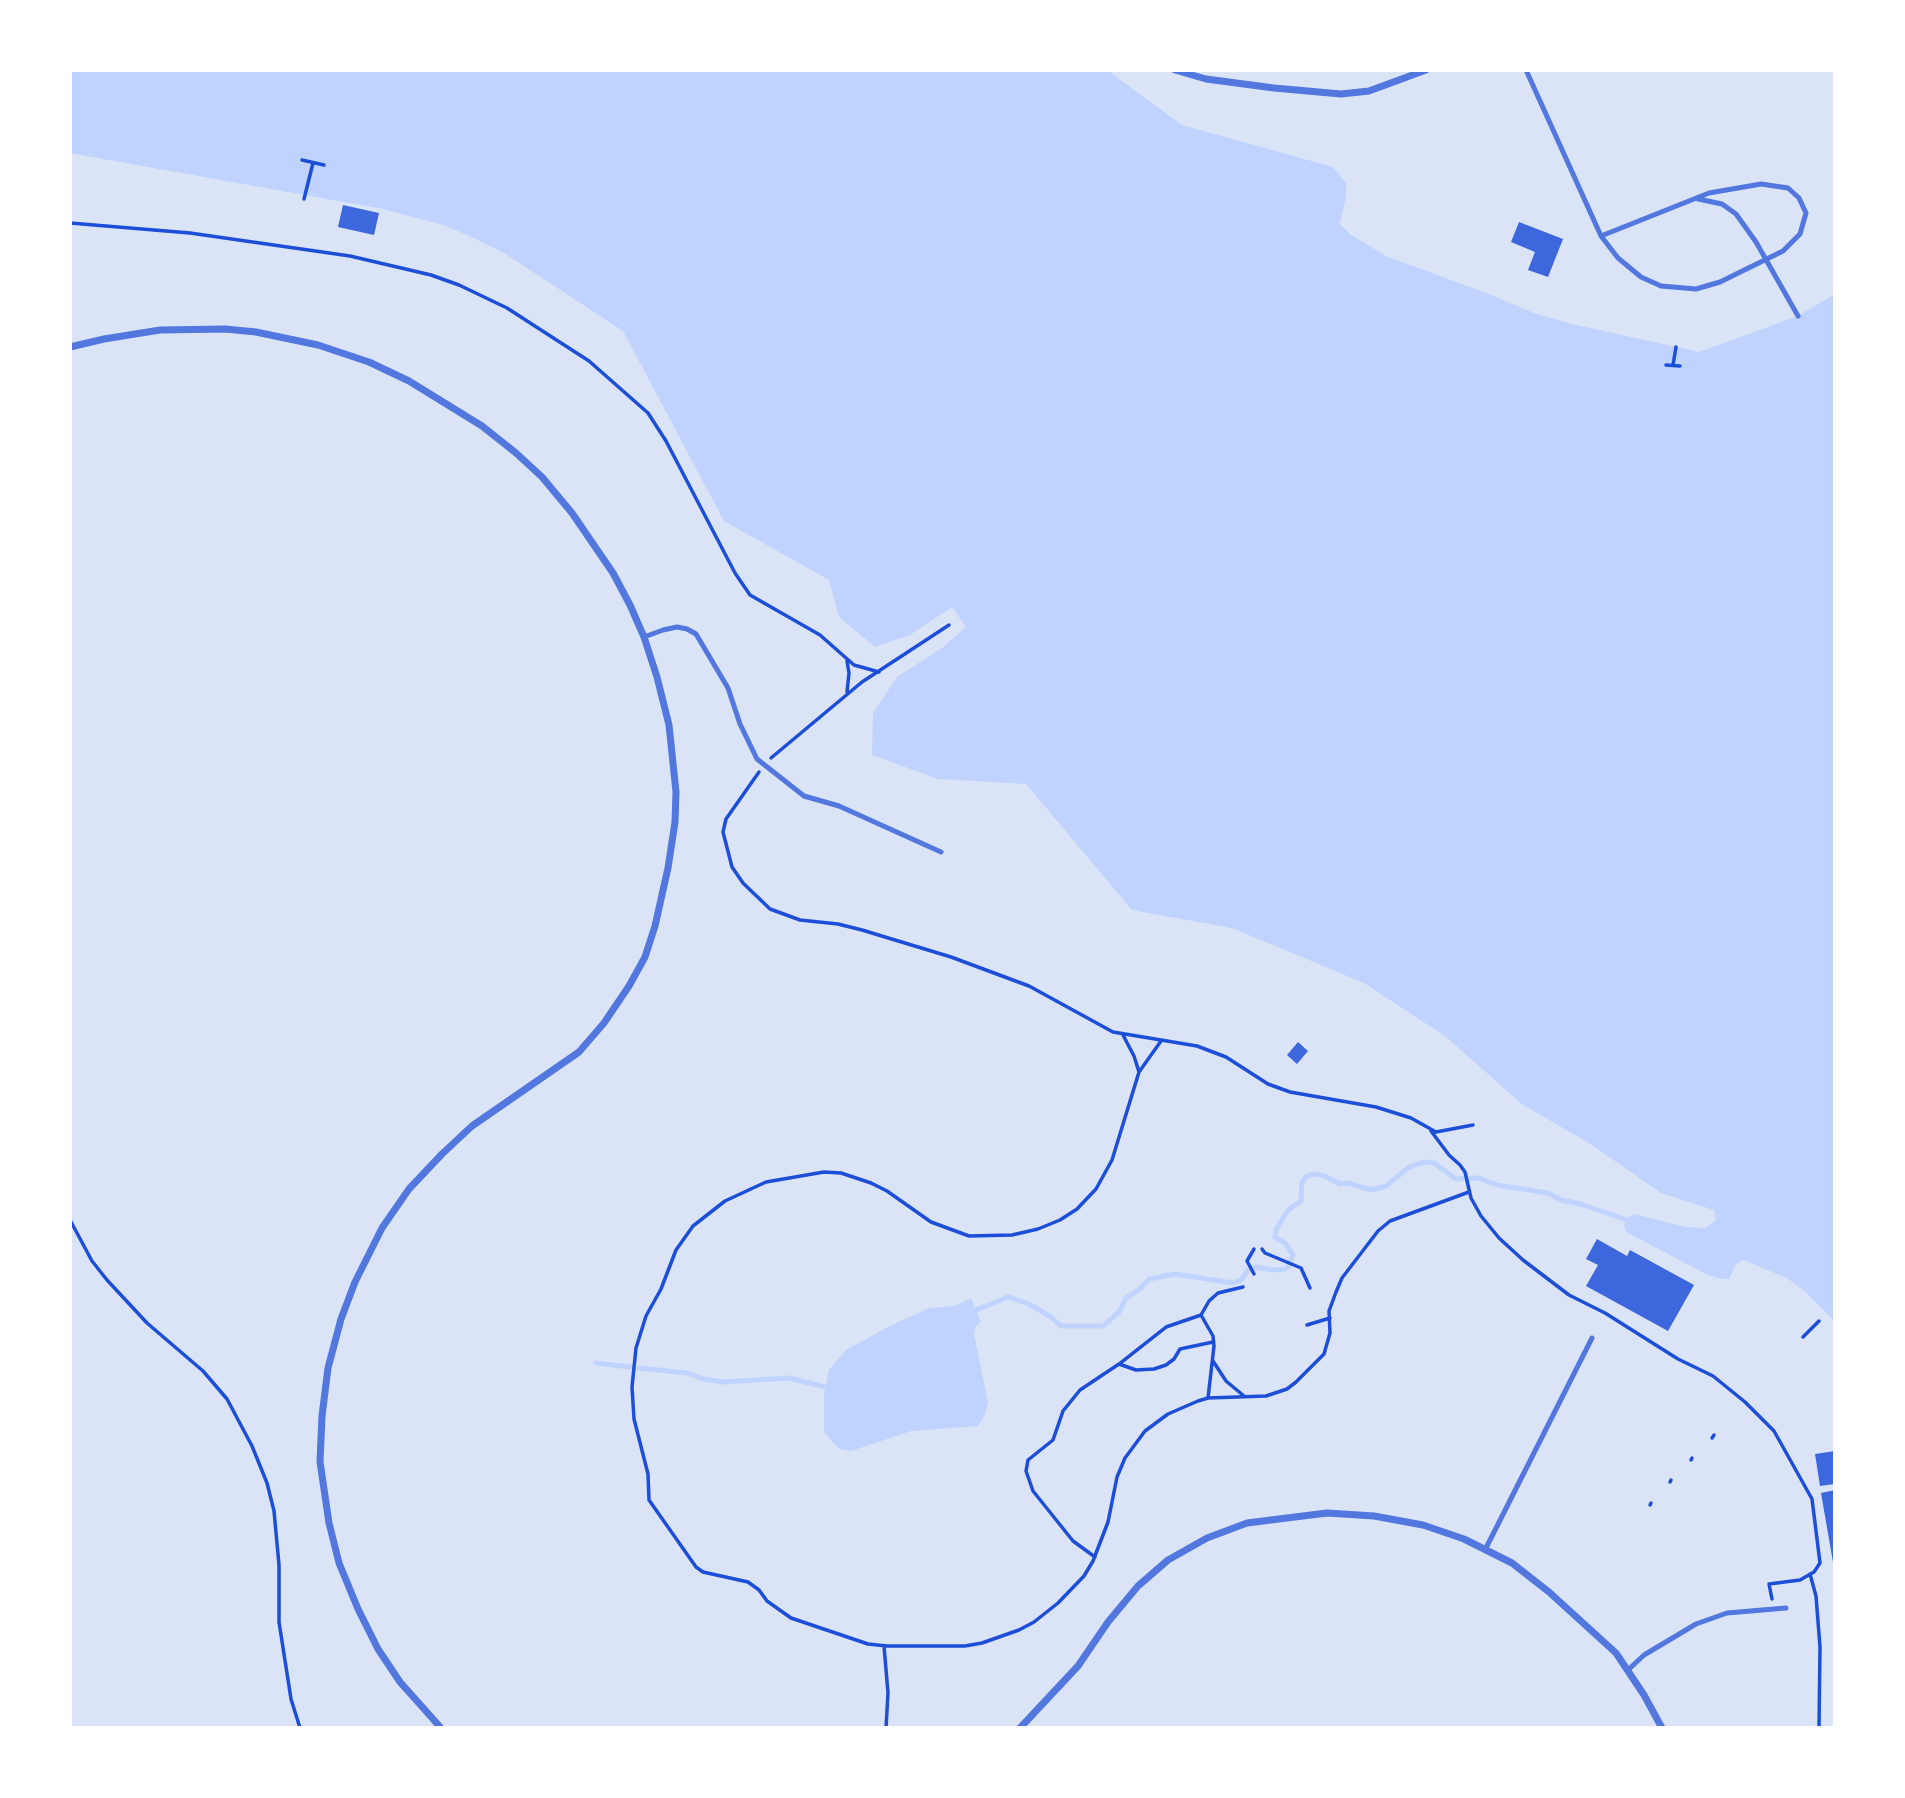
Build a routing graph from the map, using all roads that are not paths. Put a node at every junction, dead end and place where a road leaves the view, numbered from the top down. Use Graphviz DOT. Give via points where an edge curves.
graph roads {
  1 [pos="1175,70"];
  2 [pos="1426,70"];
  3 [pos="1526,70"];
  4 [pos="1696,198"];
  5 [pos="1601,236"];
  6 [pos="1766,261"];
  7 [pos="1798,316"];
  8 [pos="70,347"];
  9 [pos="644,637"];
  10 [pos="941,852"];
  11 [pos="1592,1338"];
  12 [pos="1485,1550"];
  13 [pos="1786,1608"];
  14 [pos="1628,1670"];
  15 [pos="441,1728"];
  16 [pos="1020,1728"];
  17 [pos="1662,1728"];
  1 -- 2 [label="street" via="1206,79 1341,94 1369,91"];
  3 -- 5 [label="lane"];
  4 -- 5 [label="lane"];
  4 -- 6 [label="lane" via="1722,204 1736,214"];
  4 -- 6 [label="lane" via="1761,184 1787,188 1799,198 1806,213 1800,234"];
  5 -- 6 [label="lane" via="1618,258 1661,286 1696,289"];
  6 -- 7 [label="lane"];
  8 -- 9 [label="street" via="160,330 256,332 318,345 409,381 482,426 542,477 613,573"];
  9 -- 10 [label="lane" via="677,627 696,634 728,688 757,759 804,796 839,806"];
  9 -- 15 [label="street" via="669,725 676,792 668,868 645,957 604,1023 579,1052 472,1126 409,1189 382,1228 355,1282 328,1368 320,1462 338,1563 378,1648 400,1682"];
  11 -- 12 [label="lane"];
  12 -- 14 [label="street" via="1512,1563 1549,1592 1616,1653"];
  12 -- 16 [label="street" via="1423,1525 1328,1513 1247,1523 1207,1538 1168,1560 1138,1586 1078,1666"];
  13 -- 14 [label="lane" via="1727,1613 1696,1623"];
  14 -- 17 [label="street"];
}
